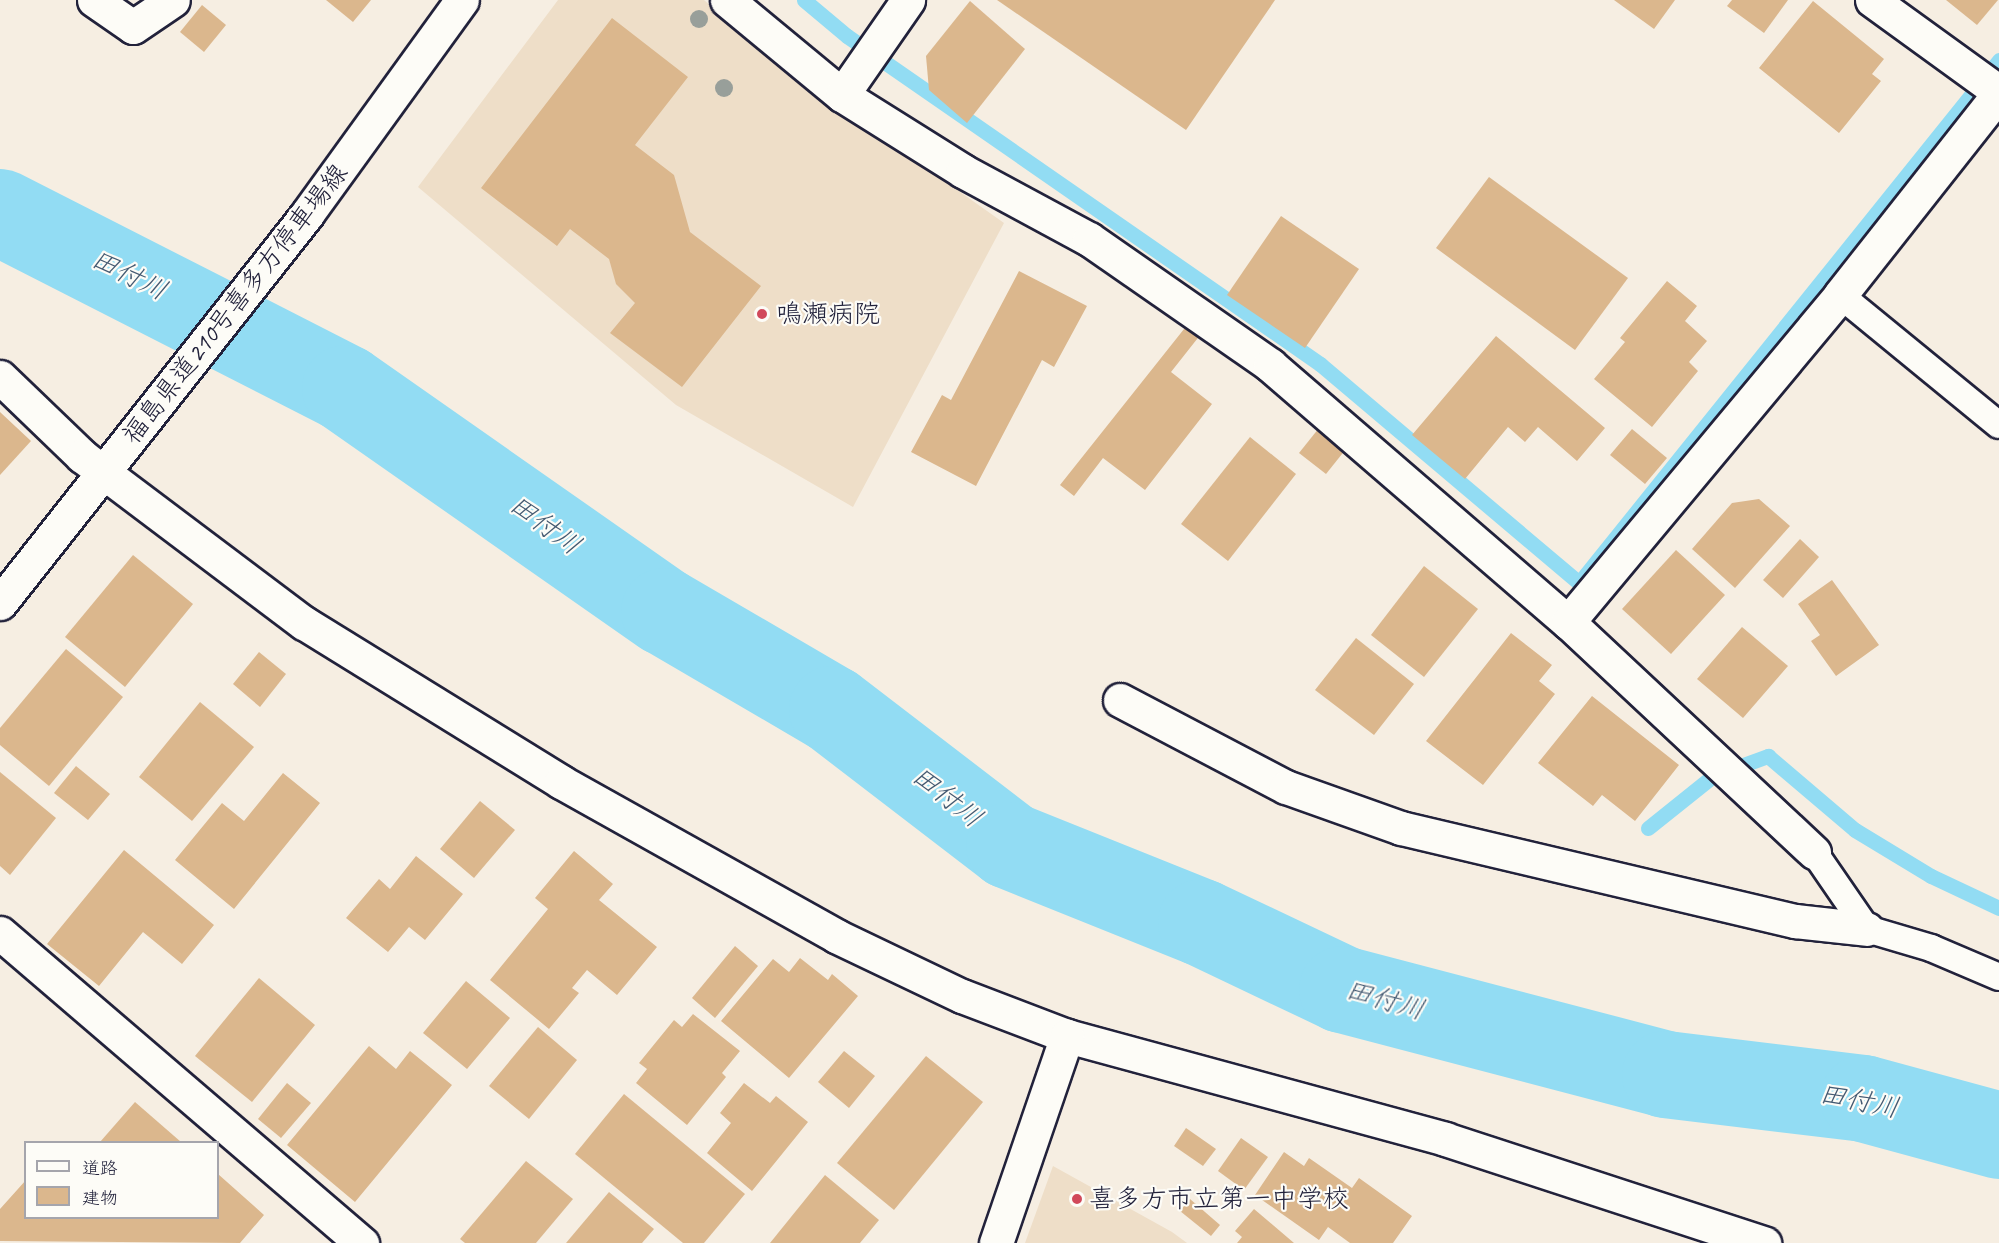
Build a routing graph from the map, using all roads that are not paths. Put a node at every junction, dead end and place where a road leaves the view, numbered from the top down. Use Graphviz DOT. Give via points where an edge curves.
graph roads {
  1 [pos="94,0"];
  2 [pos="172,0"];
  3 [pos="462,0"];
  4 [pos="727,0"];
  5 [pos="908,0"];
  6 [pos="1872,0"];
  7 [pos="1999,93"];
  8 [pos="842,95"];
  9 [pos="1840,295"];
  10 [pos="0,377"];
  11 [pos="1999,425"];
  12 [pos="104,473"];
  13 [pos="0,603"];
  14 [pos="1568,622"];
  15 [pos="1120,700"];
  16 [pos="1814,852"];
  17 [pos="1867,929"];
  18 [pos="0,933"];
  19 [pos="1999,977"];
  20 [pos="1067,1035"];
  21 [pos="362,1243"];
  22 [pos="996,1243"];
  23 [pos="1764,1243"];
  1 -- 2 [label="street" via="133,27"];
  3 -- 12 [label="street, 福島県道210号喜多方停車場線" via="306,214"];
  4 -- 8 [label="street"];
  5 -- 8 [label="street"];
  6 -- 7 [label="street"];
  7 -- 9 [label="street"];
  8 -- 14 [label="street" via="963,171 1089,239 1270,365"];
  9 -- 11 [label="lane"];
  9 -- 14 [label="street"];
  10 -- 12 [label="street"];
  12 -- 13 [label="street, 福島県道210号喜多方停車場線"];
  12 -- 20 [label="street" via="304,622 561,782 836,936 962,996"];
  14 -- 16 [label="street"];
  15 -- 17 [label="street" via="1286,787 1401,828 1795,921"];
  16 -- 17 [label="lane"];
  17 -- 19 [label="lane" via="1931,948"];
  18 -- 21 [label="street"];
  20 -- 22 [label="street"];
  20 -- 23 [label="street" via="1445,1139"];
}
